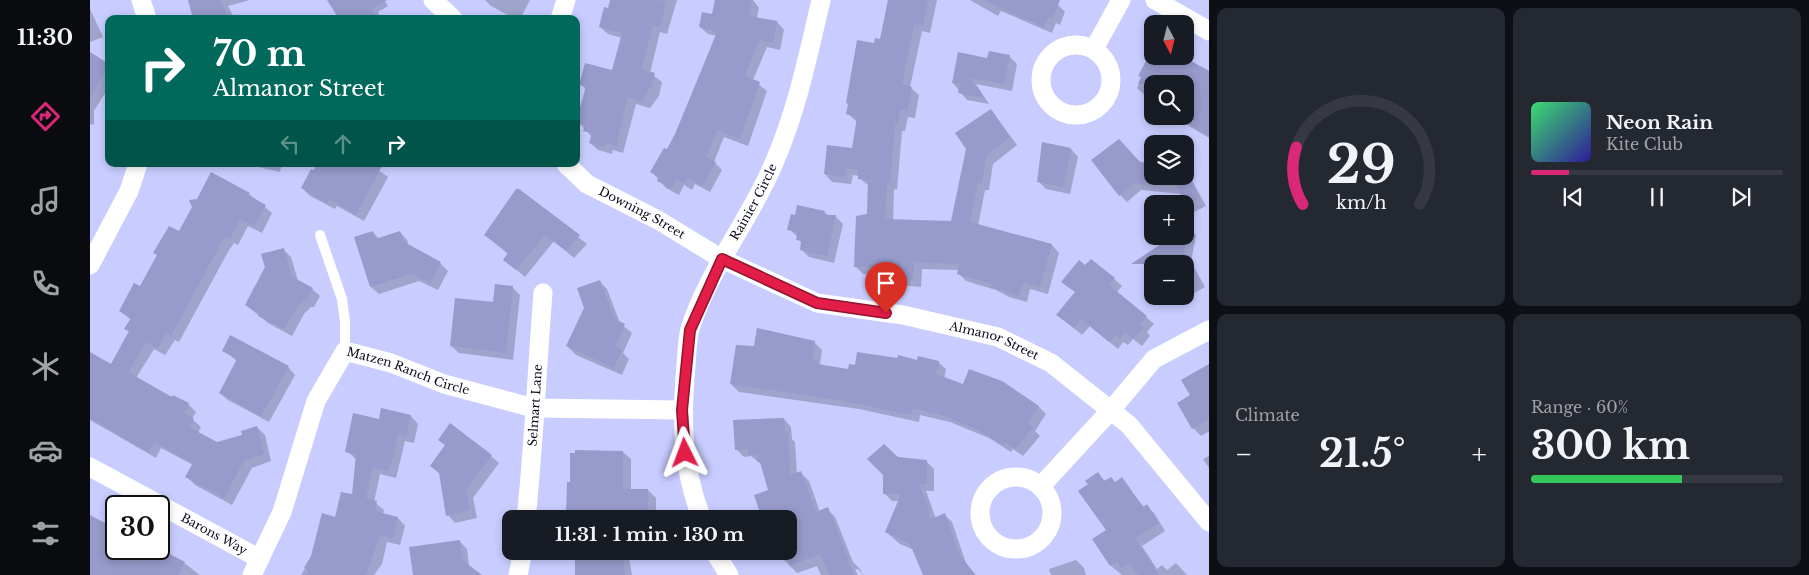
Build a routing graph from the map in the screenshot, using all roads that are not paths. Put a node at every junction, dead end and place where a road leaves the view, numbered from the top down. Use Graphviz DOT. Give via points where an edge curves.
graph roads {
  1 [pos="141,0"];
  2 [pos="433,0"];
  3 [pos="566,0"];
  4 [pos="821,0"];
  5 [pos="1121,0"];
  6 [pos="1155,0"];
  7 [pos="147,15"];
  8 [pos="449,15"];
  9 [pos="561,15"];
  10 [pos="1209,31"];
  11 [pos="1094,49"];
  12 [pos="137,167"];
  13 [pos="569,167"];
  14 [pos="320,234"];
  15 [pos="722,259"];
  16 [pos="90,265"];
  17 [pos="543,293"];
  18 [pos="1209,330"];
  19 [pos="345,351"];
  20 [pos="534,408"];
  21 [pos="682,410"];
  22 [pos="1111,410"];
  23 [pos="90,467"];
  24 [pos="1041,486"];
  25 [pos="527,510"];
  26 [pos="698,510"];
  27 [pos="1209,522"];
  28 [pos="521,560"];
  29 [pos="720,560"];
  30 [pos="256,567"];
  31 [pos="518,575"];
  32 [pos="729,575"];
  1 -- 7 [label="street"];
  2 -- 8 [label="street"];
  3 -- 9 [label="street"];
  4 -- 15 [label="street, Rainier Circle" via="799,98 774,165"];
  5 -- 11 [label="street"];
  6 -- 10 [label="street"];
  12 -- 16 [label="street" via="129,191"];
  13 -- 15 [label="street, Downing Street" via="587,184 658,220"];
  14 -- 19 [label="lane" via="342,299"];
  15 -- 21 [label="street, Rainier Circle" via="690,330"];
  15 -- 22 [label="street, Almanor Street" via="817,303 903,315 998,337 1051,362"];
  17 -- 20 [label="street, Selmart Lane"];
  18 -- 22 [label="street" via="1154,359"];
  19 -- 20 [label="street, Matzen Ranch Circle" via="391,363 444,384"];
  19 -- 30 [label="street, Matzen Ranch Circle" via="316,401 282,512"];
  20 -- 21 [label="street, Matzen Ranch Circle"];
  20 -- 25 [label="street, Selmart Lane"];
  21 -- 26 [label="street, Rainier Circle" via="685,453"];
  22 -- 24 [label="street"];
  22 -- 27 [label="street, Almanor Street" via="1129,425"];
  23 -- 30 [label="street, Barons Way"];
  28 -- 31 [label="street"];
  29 -- 32 [label="street"];
}
